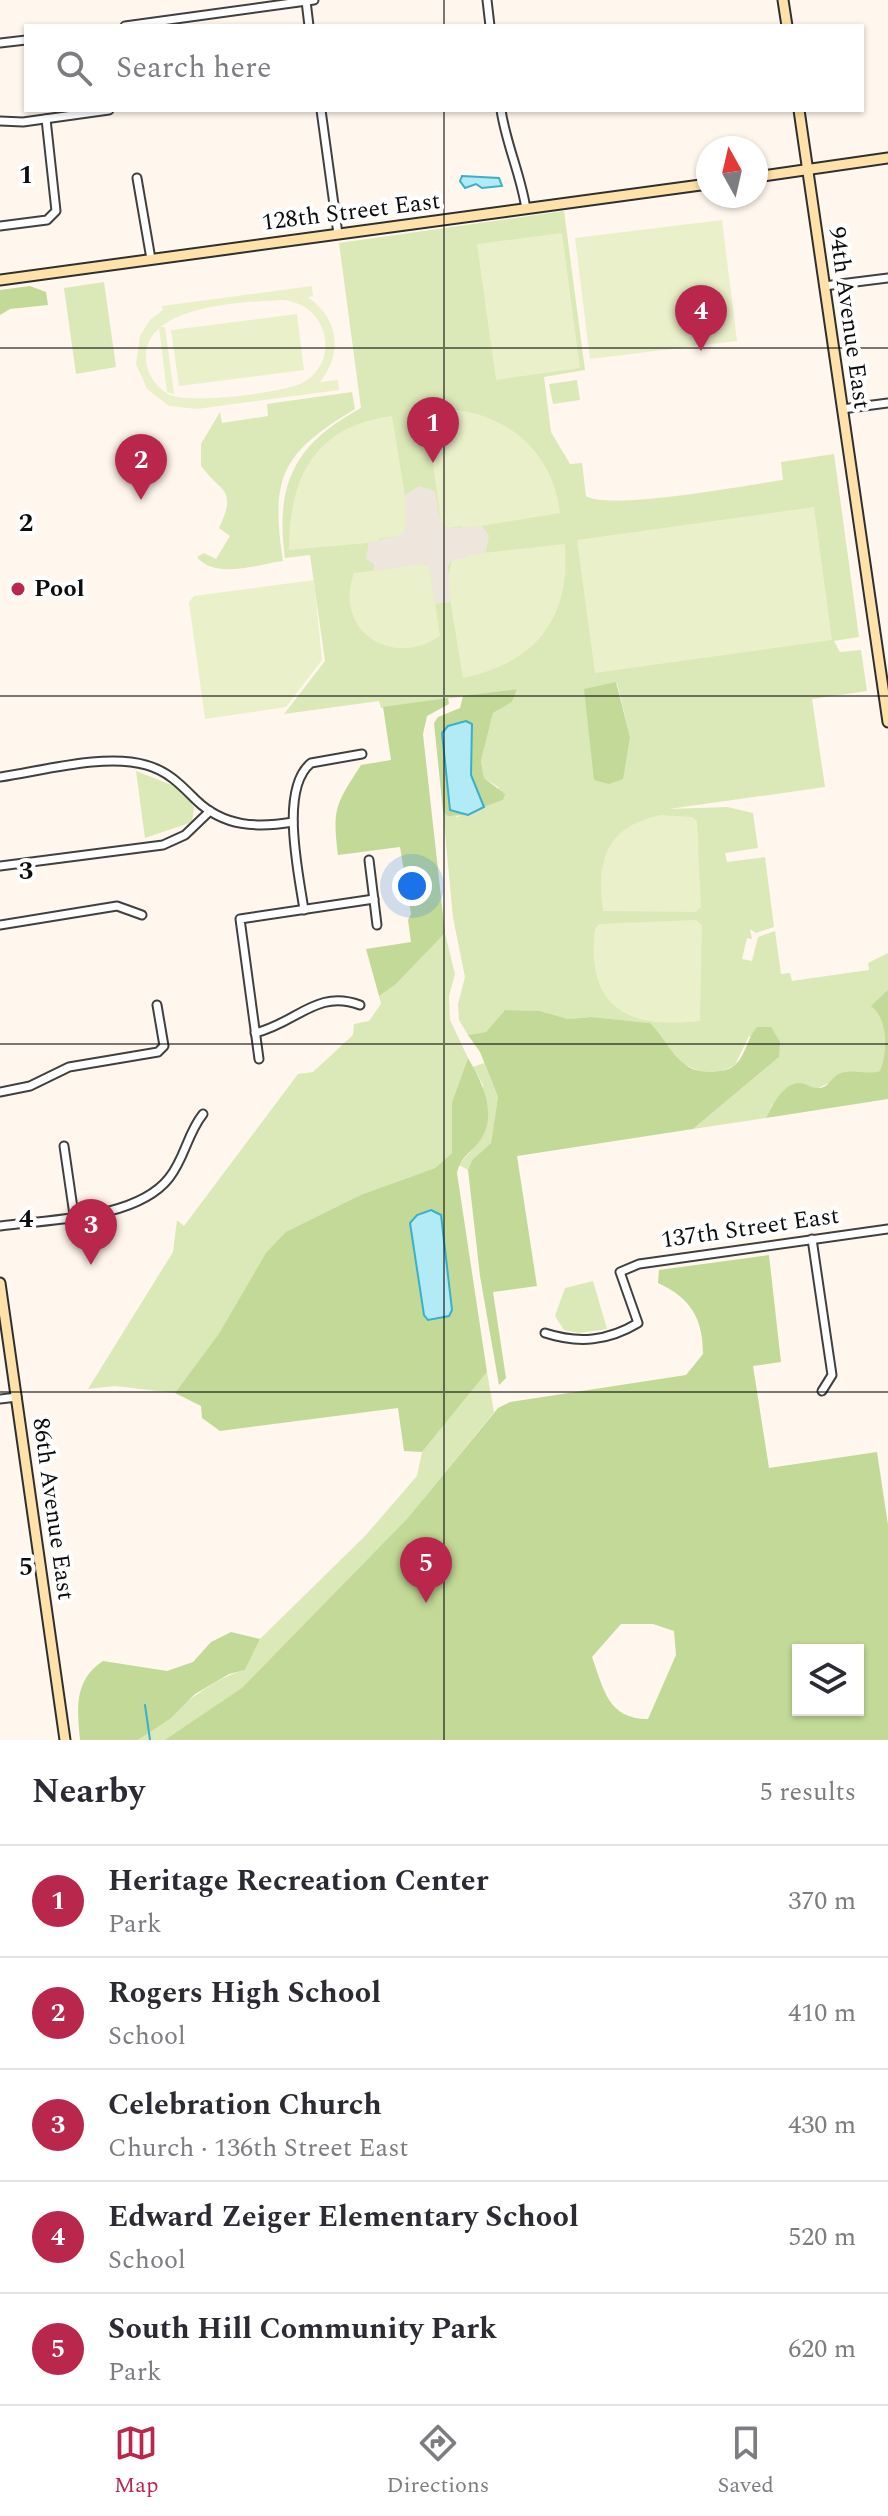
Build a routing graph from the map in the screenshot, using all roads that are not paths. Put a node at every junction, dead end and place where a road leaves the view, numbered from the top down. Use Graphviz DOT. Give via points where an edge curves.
graph roads {
  1 [pos="314,0"];
  2 [pos="487,0"];
  3 [pos="783,0"];
  4 [pos="306,1"];
  5 [pos="139,24"];
  6 [pos="309,24"];
  7 [pos="490,24"];
  8 [pos="787,24"];
  9 [pos="24,40"];
  10 [pos="0,43"];
  11 [pos="95,112"];
  12 [pos="321,112"];
  13 [pos="501,112"];
  14 [pos="799,112"];
  15 [pos="46,119"];
  16 [pos="0,121"];
  17 [pos="888,158"];
  18 [pos="807,169"];
  19 [pos="768,175"];
  20 [pos="137,178"];
  21 [pos="696,186"];
  22 [pos="526,209"];
  23 [pos="0,226"];
  24 [pos="338,234"];
  25 [pos="151,259"];
  26 [pos="888,278"];
  27 [pos="0,280"];
  28 [pos="824,286"];
  29 [pos="888,403"];
  30 [pos="842,409"];
  31 [pos="888,722"];
  32 [pos="362,754"];
  33 [pos="0,777"];
  34 [pos="210,811"];
  35 [pos="293,822"];
  36 [pos="369,860"];
  37 [pos="0,866"];
  38 [pos="374,899"];
  39 [pos="304,910"];
  40 [pos="142,915"];
  41 [pos="0,925"];
  42 [pos="377,925"];
  43 [pos="157,1005"];
  44 [pos="360,1005"];
  45 [pos="255,1033"];
  46 [pos="259,1059"];
  47 [pos="0,1092"];
  48 [pos="203,1114"];
  49 [pos="64,1146"];
  50 [pos="74,1215"];
  51 [pos="0,1226"];
  52 [pos="888,1229"];
  53 [pos="812,1239"];
  54 [pos="0,1283"];
  55 [pos="1,1298"];
  56 [pos="545,1333"];
  57 [pos="822,1391"];
  58 [pos="17,1397"];
  59 [pos="0,1399"];
  60 [pos="65,1740"];
  1 -- 4 [label="street"];
  2 -- 7 [label="street"];
  3 -- 8 [label="street"];
  4 -- 5 [label="street"];
  4 -- 6 [label="street"];
  9 -- 10 [label="street"];
  11 -- 15 [label="street"];
  12 -- 24 [label="street"];
  13 -- 22 [label="street"];
  14 -- 18 [label="street, 94th Avenue East"];
  15 -- 16 [label="street"];
  15 -- 23 [label="street" via="56,211 47,220"];
  17 -- 18 [label="street"];
  18 -- 19 [label="street"];
  18 -- 28 [label="street, 94th Avenue East"];
  20 -- 25 [label="street"];
  21 -- 22 [label="street, 128th Street East"];
  22 -- 24 [label="street, 128th Street East"];
  24 -- 25 [label="street, 128th Street East"];
  25 -- 27 [label="street, 128th Street East"];
  26 -- 28 [label="street"];
  28 -- 30 [label="street, 94th Avenue East"];
  29 -- 30 [label="street"];
  30 -- 31 [label="street, 94th Avenue East"];
  32 -- 35 [label="street" via="305,768"];
  33 -- 34 [label="street" via="134,762 175,779"];
  34 -- 35 [label="street" via="242,824"];
  34 -- 37 [label="street" via="185,835 163,845"];
  35 -- 39 [label="street"];
  36 -- 38 [label="street"];
  38 -- 39 [label="street"];
  38 -- 42 [label="street"];
  39 -- 45 [label="street" via="240,919"];
  40 -- 41 [label="street" via="117,906"];
  43 -- 47 [label="street" via="164,1046 154,1053 69,1067 30,1086"];
  44 -- 45 [label="street" via="333,999"];
  45 -- 46 [label="street"];
  48 -- 50 [label="street" via="190,1130 180,1162 157,1190 125,1207"];
  49 -- 50 [label="street"];
  50 -- 51 [label="street"];
  52 -- 53 [label="street, 137th Street East"];
  53 -- 56 [label="street, 137th Street East" via="639,1264 620,1272 638,1323 597,1339"];
  53 -- 57 [label="street" via="832,1375"];
  54 -- 55 [label="street, 86th Avenue East"];
  55 -- 58 [label="street, 86th Avenue East"];
  58 -- 59 [label="street"];
  58 -- 60 [label="street, 86th Avenue East"];
}
